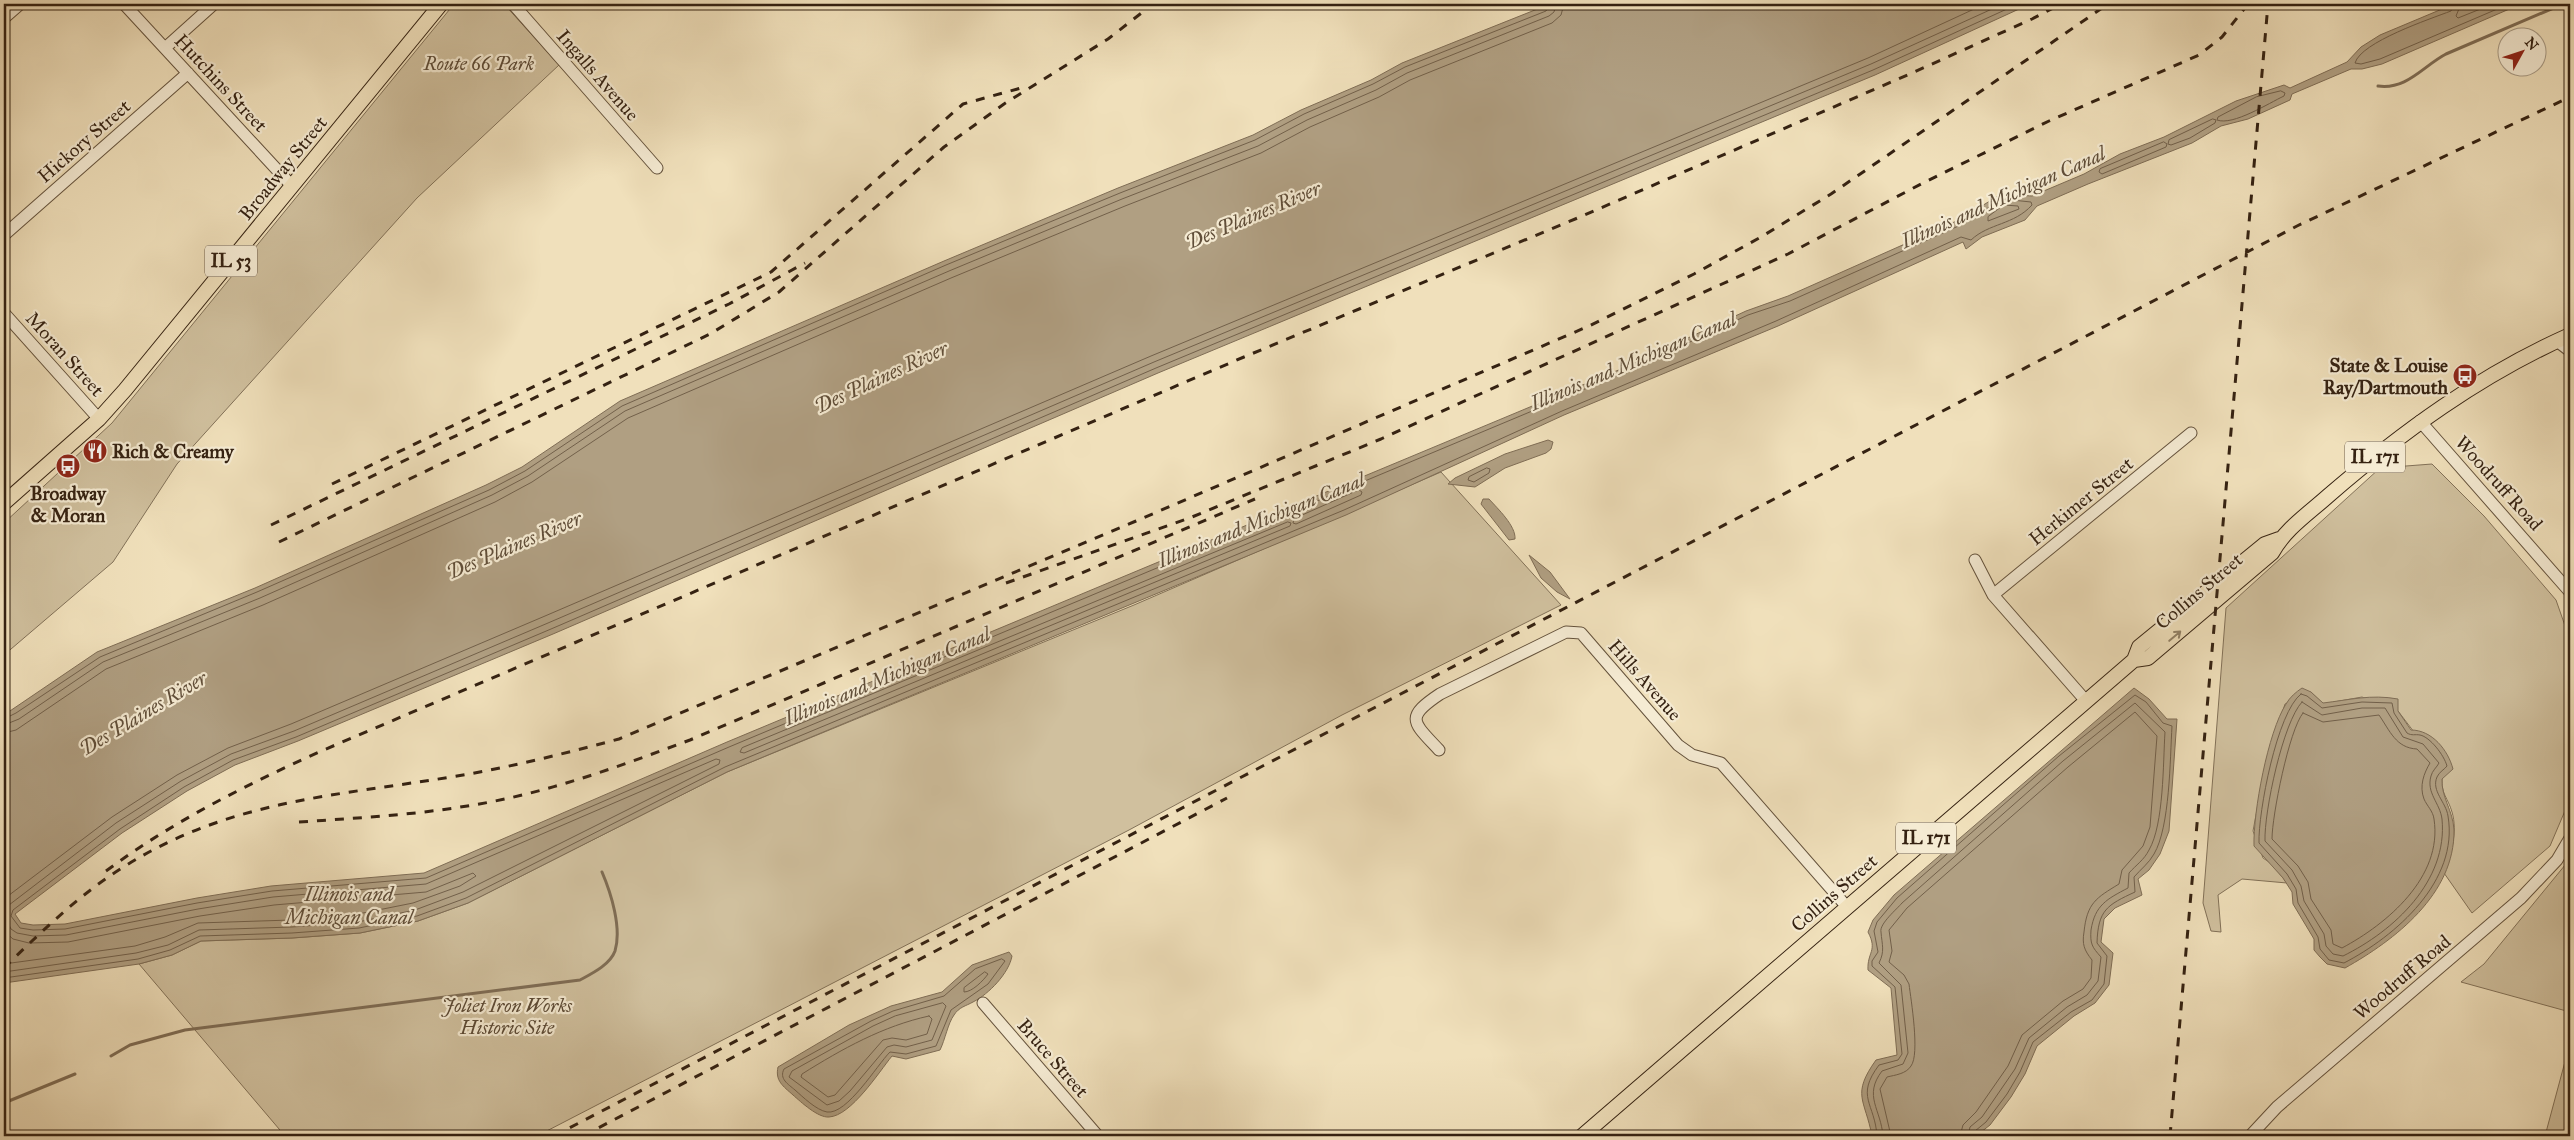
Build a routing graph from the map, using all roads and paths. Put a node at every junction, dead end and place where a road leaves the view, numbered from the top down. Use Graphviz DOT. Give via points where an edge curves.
graph roads {
  1 [pos="20,4"];
  2 [pos="124,4"];
  3 [pos="214,4"];
  4 [pos="441,4"];
  5 [pos="513,4"];
  6 [pos="4,18"];
  7 [pos="165,48"];
  8 [pos="188,73"];
  9 [pos="656,168"];
  10 [pos="292,186"];
  11 [pos="4,235"];
  12 [pos="4,313"];
  13 [pos="2570,335"];
  14 [pos="2557,341"];
  15 [pos="2570,351"];
  16 [pos="99,419"];
  17 [pos="2420,421"];
  18 [pos="2191,433"];
  19 [pos="4,503"];
  20 [pos="1975,560"];
  21 [pos="2570,592"];
  22 [pos="1993,595"];
  23 [pos="2086,701"];
  24 [pos="1439,750"];
  25 [pos="2570,838"];
  26 [pos="1847,907"];
  27 [pos="982,1003"];
  28 [pos="1098,1136"];
  29 [pos="1582,1136"];
  30 [pos="2250,1136"];
  1 -- 6 [label="street"];
  2 -- 7 [label="street, Hutchins Street"];
  3 -- 7 [label="street"];
  4 -- 10 [label="main road, Broadway Street / IL 53"];
  5 -- 9 [label="street, Ingalls Avenue"];
  7 -- 8 [label="street, Hutchins Street"];
  8 -- 10 [label="street, Hutchins Street"];
  8 -- 11 [label="street, Hickory Street"];
  10 -- 16 [label="main road, Broadway Street / IL 53"];
  12 -- 16 [label="street, Moran Street"];
  13 -- 14 [label="main road, IL 171"];
  14 -- 15 [label="street"];
  14 -- 17 [label="main road, IL 171" via="2482,381"];
  16 -- 19 [label="main road, Broadway Street / IL 53"];
  17 -- 21 [label="street, Woodruff Road"];
  17 -- 23 [label="main road, Collins Street / IL 171" via="2279,539 2264,544 2139,648 2134,660"];
  18 -- 22 [label="street, Herkimer Street"];
  20 -- 22 [label="street"];
  22 -- 23 [label="street"];
  23 -- 26 [label="main road, Collins Street / IL 171"];
  24 -- 26 [label="street, Hills Avenue" via="1416,723 1415,716 1426,703 1566,632 1581,633 1678,744 1692,755 1721,763"];
  25 -- 30 [label="street, Woodruff Road" via="2557,860 2522,898 2277,1107"];
  26 -- 29 [label="main road, Collins Street / IL 171"];
  27 -- 28 [label="street, Bruce Street"];
}
